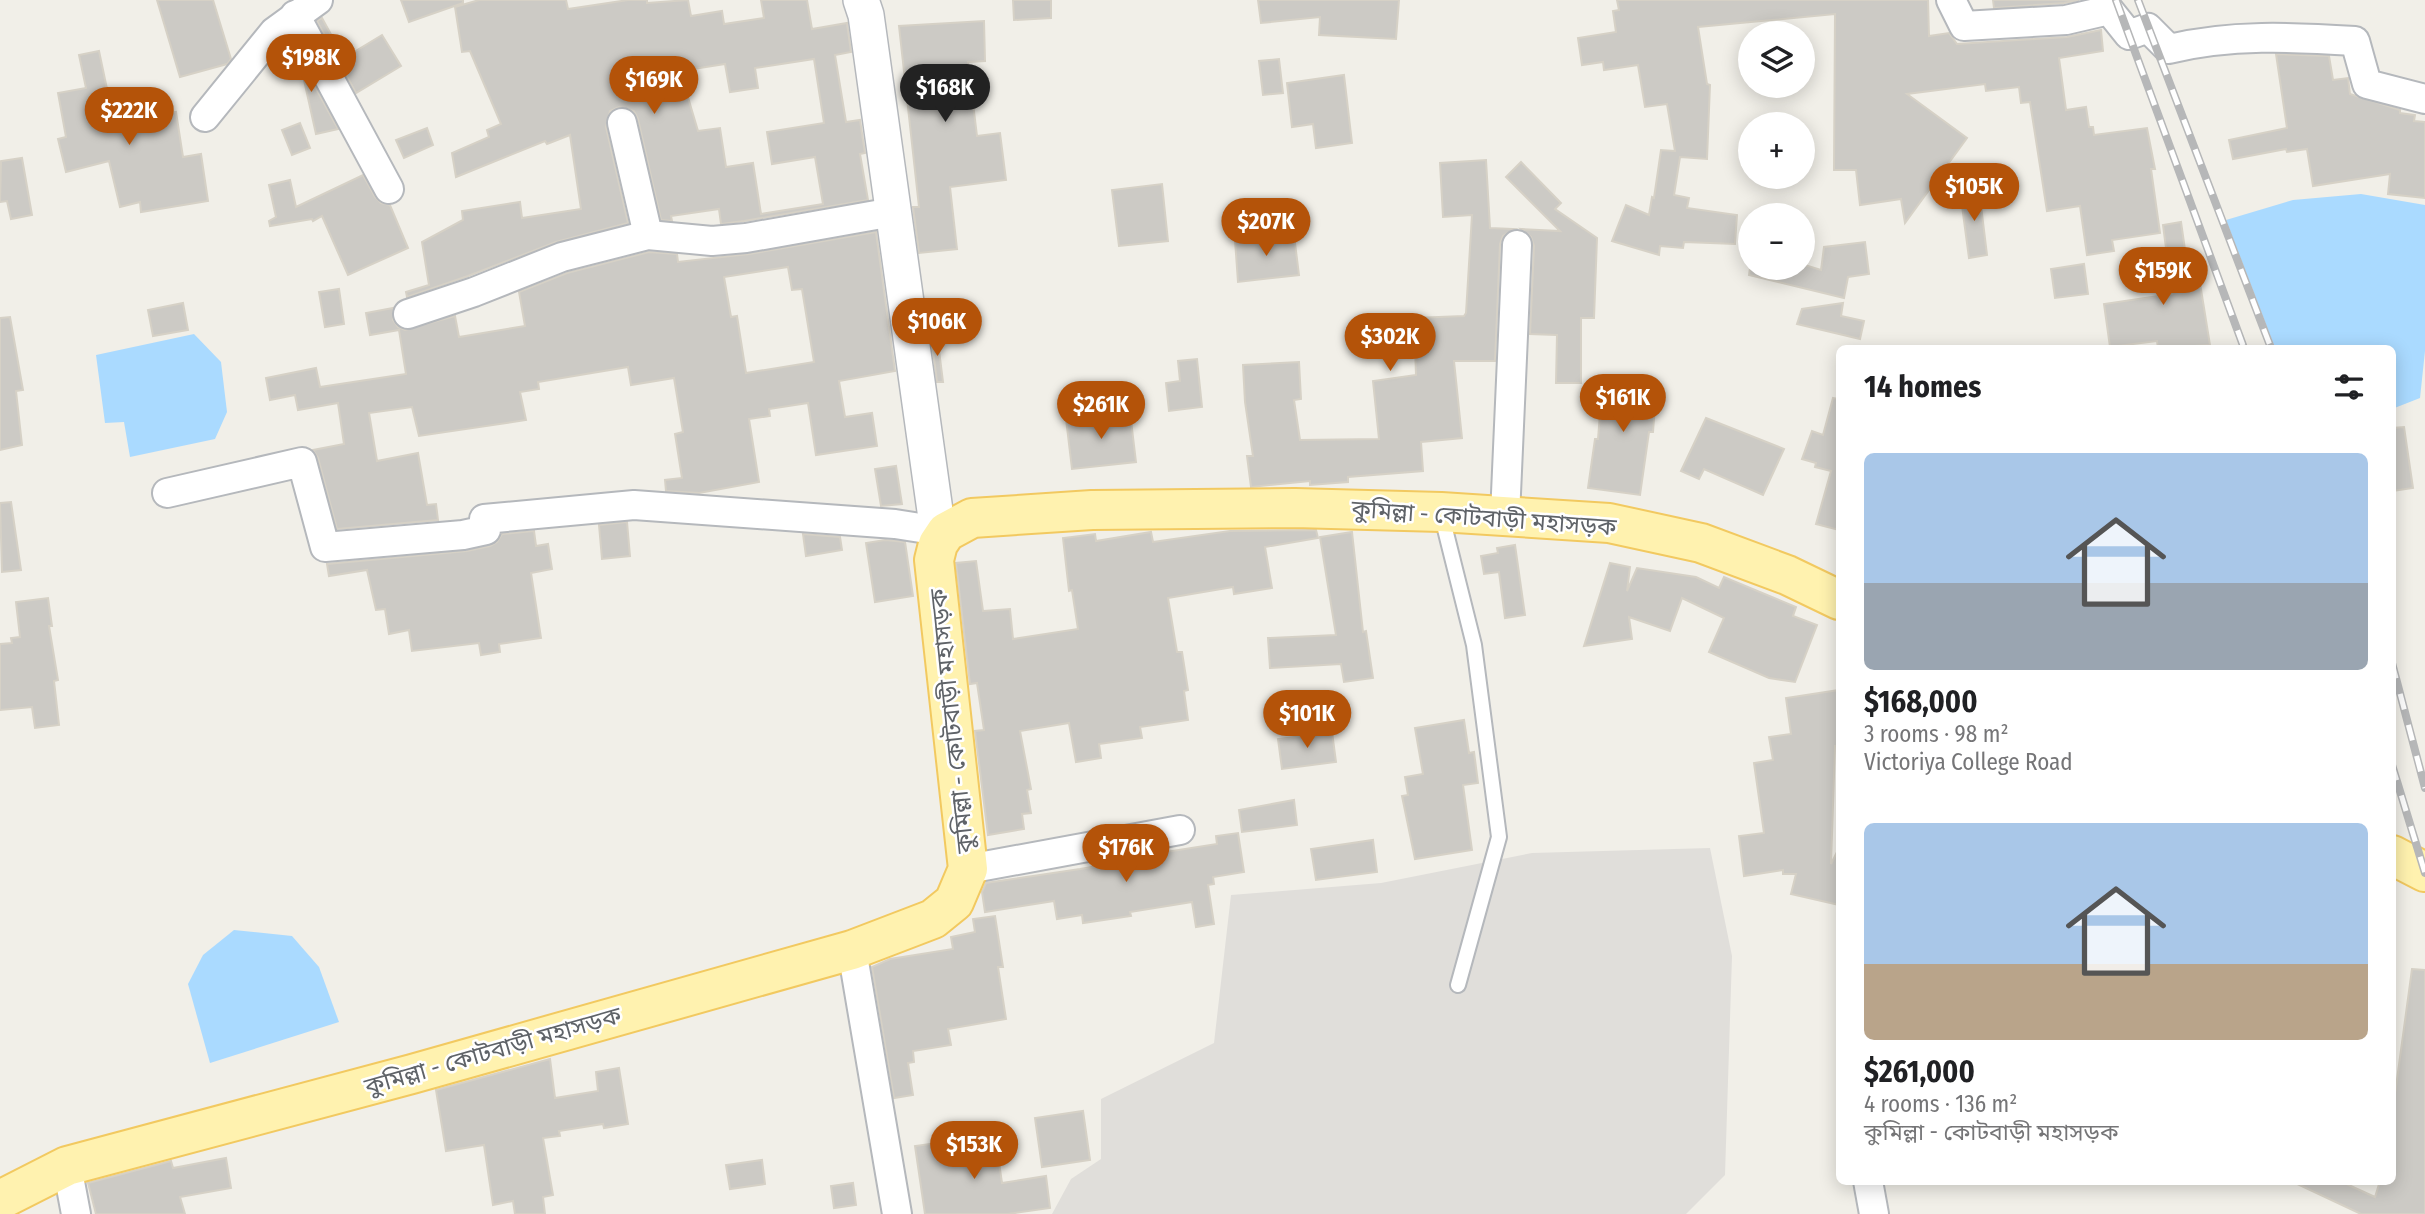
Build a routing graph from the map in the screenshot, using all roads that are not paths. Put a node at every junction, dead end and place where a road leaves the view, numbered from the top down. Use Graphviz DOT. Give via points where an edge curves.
graph roads {
  1 [pos="1951,0"];
  2 [pos="866,5"];
  3 [pos="307,7"];
  4 [pos="2425,99"];
  5 [pos="205,117"];
  6 [pos="622,123"];
  7 [pos="389,188"];
  8 [pos="893,212"];
  9 [pos="648,234"];
  10 [pos="1517,245"];
  11 [pos="408,314"];
  12 [pos="167,493"];
  13 [pos="1441,512"];
  14 [pos="1505,516"];
  15 [pos="946,532"];
  16 [pos="1836,599"];
  17 [pos="1181,830"];
  18 [pos="2396,857"];
  19 [pos="968,869"];
  20 [pos="2425,872"];
  21 [pos="852,950"];
  22 [pos="1458,985"];
  23 [pos="67,1166"];
  24 [pos="1869,1185"];
  25 [pos="0,1200"];
  26 [pos="76,1214"];
  27 [pos="897,1214"];
  28 [pos="1874,1214"];
  1 -- 4 [label="street" via="1964,26 2066,20 2109,10 2129,35 2148,28 2169,49 2281,36 2355,41 2367,84"];
  2 -- 8 [label="street"];
  3 -- 5 [label="street" via="274,32"];
  3 -- 7 [label="street"];
  6 -- 9 [label="street"];
  8 -- 9 [label="street" via="746,238 712,241"];
  8 -- 15 [label="street" via="936,518"];
  9 -- 11 [label="street" via="562,257"];
  10 -- 14 [label="street"];
  12 -- 15 [label="street" via="302,462 325,547 463,535 486,530 484,519 634,505 895,524"];
  13 -- 14 [label="main road, কুমিল্লা - কোটবাড়ী মহাসড়ক"];
  13 -- 15 [label="main road, কুমিল্লা - কোটবাড়ী মহাসড়ক" via="1093,510 972,518"];
  13 -- 22 [label="lane" via="1474,645 1499,837"];
  14 -- 16 [label="main road, কুমিল্লা - কোটবাড়ী মহাসড়ক" via="1609,523 1701,543"];
  15 -- 19 [label="main road, কুমিল্লা - কোটবাড়ী মহাসড়ক" via="934,560"];
  17 -- 19 [label="street"];
  18 -- 20 [label="main road"];
  19 -- 21 [label="main road, কুমিল্লা - কোটবাড়ী মহাসড়ক" via="954,902 933,919"];
  21 -- 23 [label="main road, কুমিল্লা - কোটবাড়ী মহাসড়ক"];
  21 -- 27 [label="street"];
  23 -- 25 [label="main road, কুমিল্লা - কোটবাড়ী মহাসড়ক"];
  23 -- 26 [label="street"];
  24 -- 28 [label="street"];
}
